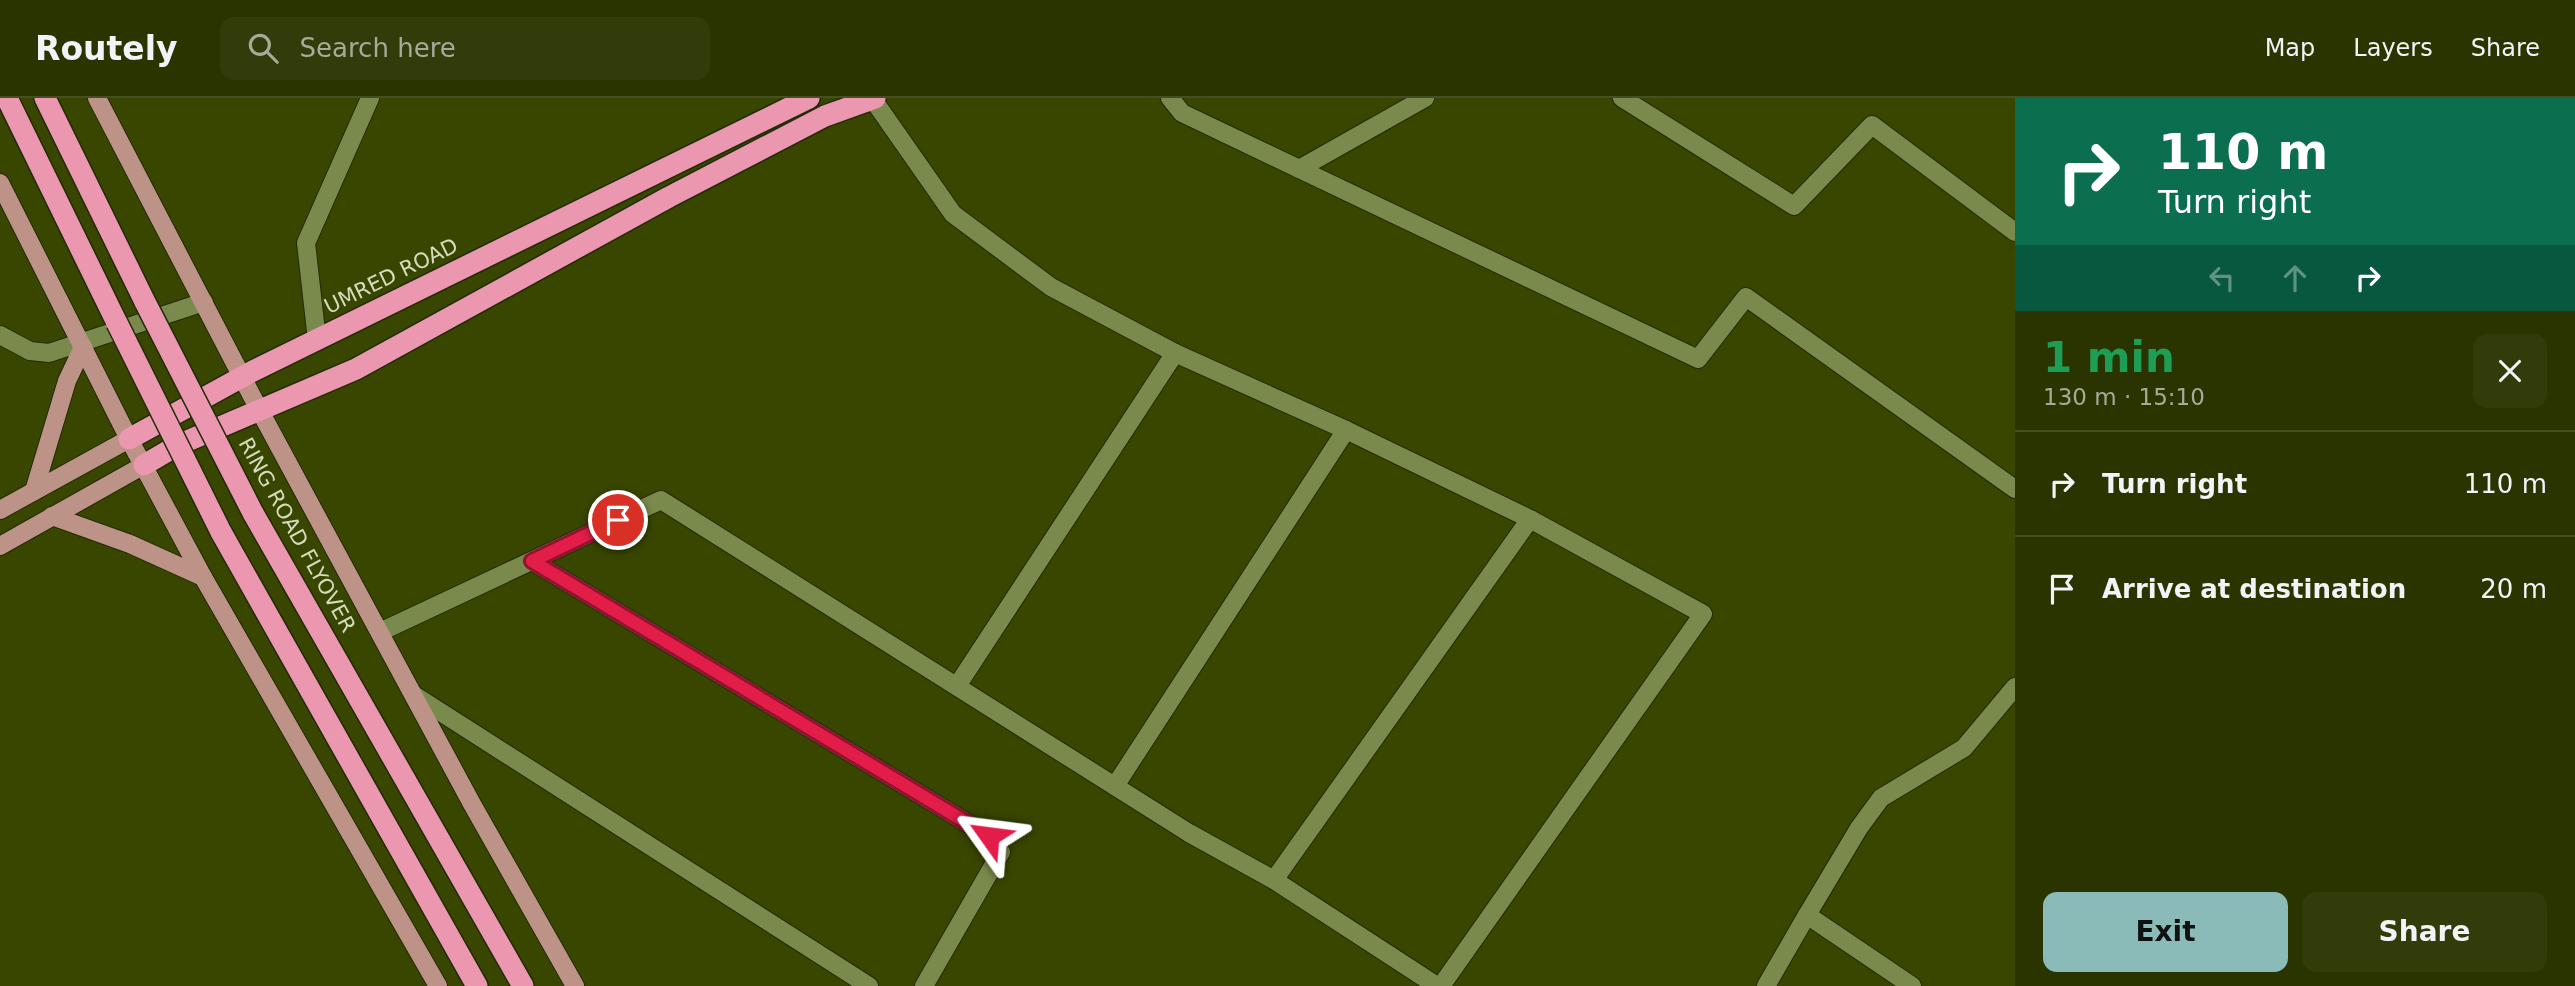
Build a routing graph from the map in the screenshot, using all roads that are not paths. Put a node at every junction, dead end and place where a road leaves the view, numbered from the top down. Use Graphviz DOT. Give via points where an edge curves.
graph roads {
  1 [pos="7,98"];
  2 [pos="45,98"];
  3 [pos="97,98"];
  4 [pos="370,98"];
  5 [pos="809,98"];
  6 [pos="873,98"];
  7 [pos="1170,98"];
  8 [pos="1425,98"];
  9 [pos="1622,98"];
  10 [pos="1298,169"];
  11 [pos="0,183"];
  12 [pos="2015,232"];
  13 [pos="204,302"];
  14 [pos="0,335"];
  15 [pos="317,340"];
  16 [pos="82,345"];
  17 [pos="1175,353"];
  18 [pos="243,377"];
  19 [pos="260,411"];
  20 [pos="1346,430"];
  21 [pos="129,439"];
  22 [pos="144,465"];
  23 [pos="2015,489"];
  24 [pos="34,491"];
  25 [pos="0,510"];
  26 [pos="52,516"];
  27 [pos="1531,519"];
  28 [pos="0,546"];
  29 [pos="532,561"];
  30 [pos="204,577"];
  31 [pos="380,632"];
  32 [pos="957,687"];
  33 [pos="2015,687"];
  34 [pos="414,695"];
  35 [pos="1115,786"];
  36 [pos="1274,880"];
  37 [pos="1807,915"];
  38 [pos="438,986"];
  39 [pos="477,986"];
  40 [pos="523,986"];
  41 [pos="575,986"];
  42 [pos="869,986"];
  43 [pos="924,986"];
  44 [pos="1439,986"];
  45 [pos="1766,986"];
  46 [pos="1912,986"];
  1 -- 39 [label="highway, bridge" via="221,533"];
  2 -- 40 [label="highway, RING ROAD FLYOVER, bridge" via="253,513"];
  3 -- 13 [label="main road"];
  4 -- 15 [label="street" via="306,243"];
  5 -- 15 [label="highway, UMRED ROAD"];
  6 -- 17 [label="street" via="953,214 1051,287"];
  6 -- 19 [label="highway" via="825,116 669,197 356,369"];
  7 -- 10 [label="street" via="1182,113"];
  8 -- 10 [label="street"];
  9 -- 12 [label="street" via="1794,206 1872,125"];
  10 -- 23 [label="street" via="1698,359 1746,297"];
  11 -- 16 [label="main road"];
  13 -- 16 [label="street"];
  13 -- 18 [label="main road"];
  14 -- 16 [label="street" via="30,351 49,353"];
  15 -- 18 [label="highway, UMRED ROAD"];
  16 -- 21 [label="main road"];
  16 -- 24 [label="main road"];
  17 -- 20 [label="street"];
  17 -- 32 [label="street"];
  18 -- 19 [label="main road"];
  18 -- 21 [label="highway, UMRED ROAD"];
  19 -- 22 [label="highway" via="178,445"];
  19 -- 31 [label="main road"];
  20 -- 27 [label="street"];
  20 -- 35 [label="street"];
  21 -- 22 [label="main road"];
  21 -- 24 [label="main road, UMRED ROAD"];
  22 -- 26 [label="main road"];
  22 -- 30 [label="main road"];
  24 -- 25 [label="main road, UMRED ROAD"];
  26 -- 28 [label="main road"];
  26 -- 30 [label="main road"];
  27 -- 36 [label="street"];
  27 -- 44 [label="street" via="1703,614"];
  29 -- 31 [label="street"];
  29 -- 32 [label="street" via="661,500"];
  29 -- 43 [label="street" via="989,836 1001,852"];
  30 -- 38 [label="main road"];
  31 -- 34 [label="main road"];
  32 -- 35 [label="street"];
  33 -- 37 [label="street" via="1964,748 1881,798"];
  34 -- 41 [label="main road"];
  34 -- 42 [label="street"];
  35 -- 36 [label="street"];
  36 -- 44 [label="street"];
  37 -- 45 [label="street"];
  37 -- 46 [label="street"];
}
